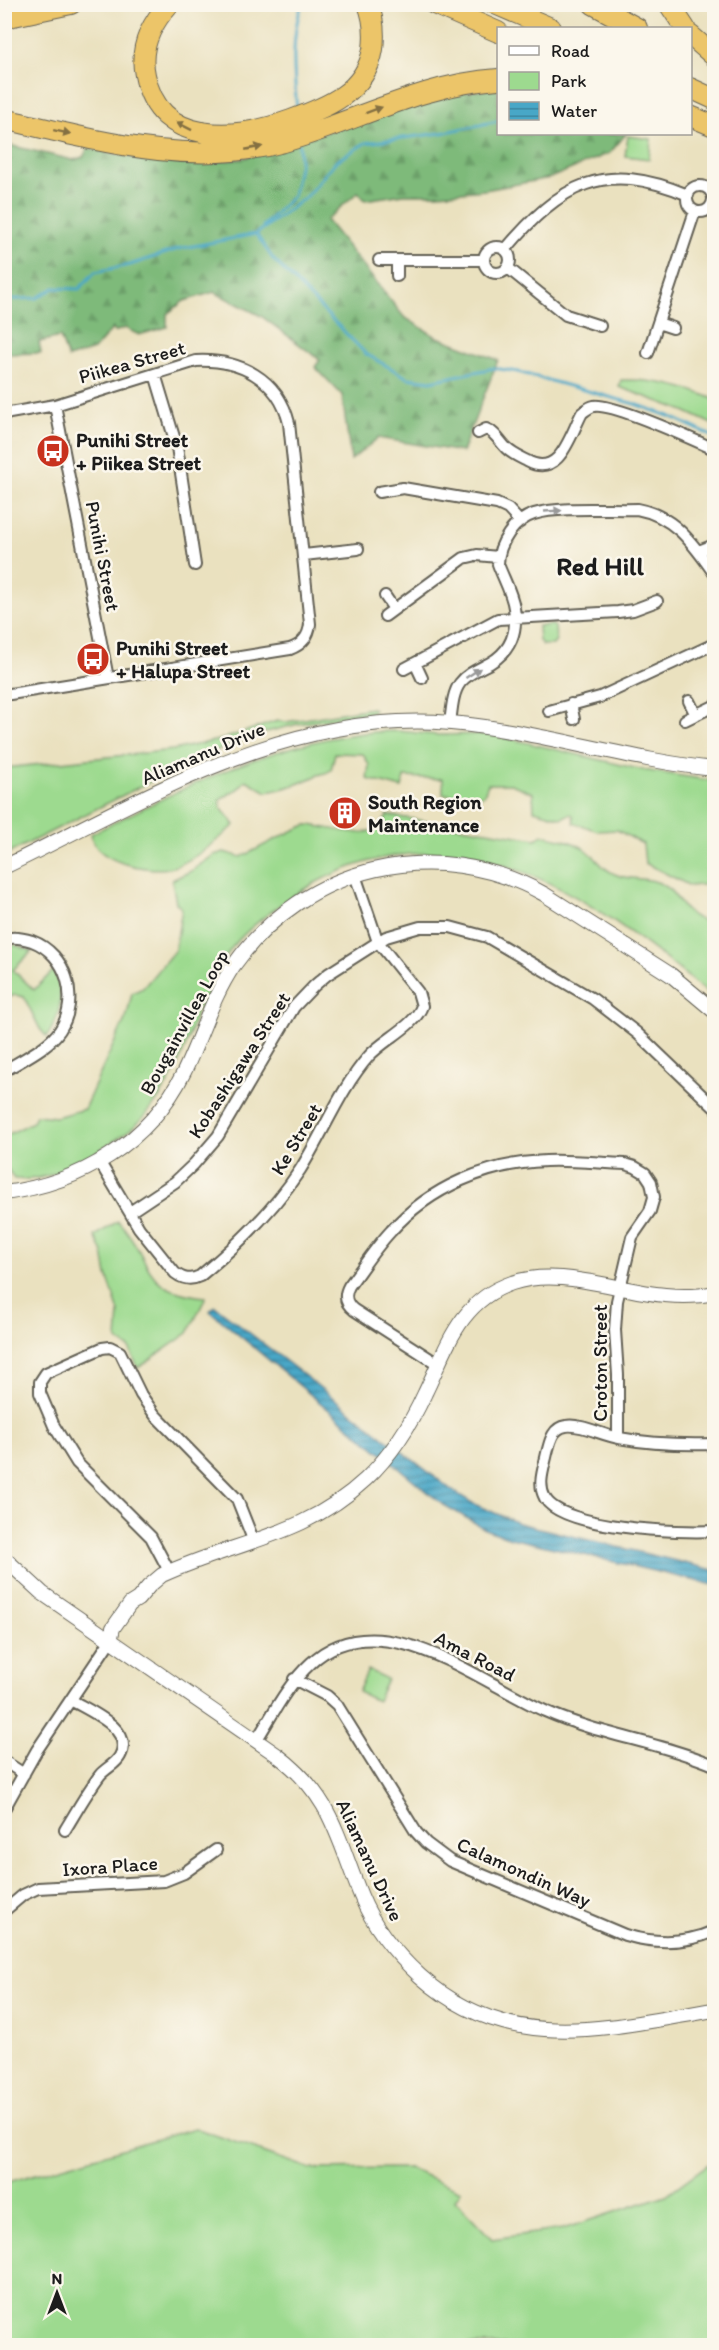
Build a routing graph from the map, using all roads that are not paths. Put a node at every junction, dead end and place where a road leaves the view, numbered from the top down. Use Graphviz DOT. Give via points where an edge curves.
graph roads {
  1 [pos="71,4"];
  2 [pos="169,4"];
  3 [pos="368,4"];
  4 [pos="434,4"];
  5 [pos="495,4"];
  6 [pos="593,4"];
  7 [pos="669,4"];
  8 [pos="4,18"];
  9 [pos="549,27"];
  10 [pos="636,27"];
  11 [pos="684,27"];
  12 [pos="497,32"];
  13 [pos="692,37"];
  14 [pos="714,56"];
  15 [pos="692,57"];
  16 [pos="714,68"];
  17 [pos="497,79"];
  18 [pos="692,89"];
  19 [pos="714,99"];
  20 [pos="692,117"];
  21 [pos="4,119"];
  22 [pos="692,126"];
  23 [pos="714,126"];
  24 [pos="283,132"];
  25 [pos="714,133"];
  26 [pos="688,195"];
  27 [pos="713,205"];
  28 [pos="695,211"];
  29 [pos="505,250"];
  30 [pos="379,260"];
  31 [pos="397,260"];
  32 [pos="484,260"];
  33 [pos="508,267"];
  34 [pos="397,276"];
  35 [pos="658,323"];
  36 [pos="600,326"];
  37 [pos="673,328"];
  38 [pos="648,353"];
  39 [pos="155,374"];
  40 [pos="55,405"];
  41 [pos="4,414"];
  42 [pos="478,433"];
  43 [pos="714,449"];
  44 [pos="379,492"];
  45 [pos="520,522"];
  46 [pos="714,545"];
  47 [pos="358,549"];
  48 [pos="699,552"];
  49 [pos="304,555"];
  50 [pos="498,557"];
  51 [pos="195,565"];
  52 [pos="714,573"];
  53 [pos="385,596"];
  54 [pos="657,601"];
  55 [pos="642,607"];
  56 [pos="514,618"];
  57 [pos="646,619"];
  58 [pos="714,644"];
  59 [pos="415,663"];
  60 [pos="404,669"];
  61 [pos="108,678"];
  62 [pos="422,678"];
  63 [pos="4,695"];
  64 [pos="689,701"];
  65 [pos="571,704"];
  66 [pos="714,706"];
  67 [pos="549,711"];
  68 [pos="574,719"];
  69 [pos="450,723"];
  70 [pos="714,769"];
  71 [pos="4,867"];
  72 [pos="355,875"];
  73 [pos="4,939"];
  74 [pos="378,942"];
  75 [pos="714,1011"];
  76 [pos="4,1071"];
  77 [pos="714,1107"];
  78 [pos="99,1161"];
  79 [pos="4,1193"];
  80 [pos="130,1212"];
  81 [pos="619,1289"];
  82 [pos="714,1293"];
  83 [pos="438,1364"];
  84 [pos="618,1438"];
  85 [pos="714,1444"];
  86 [pos="714,1531"];
  87 [pos="254,1542"];
  88 [pos="4,1558"];
  89 [pos="169,1571"];
  90 [pos="110,1641"];
  91 [pos="294,1680"];
  92 [pos="71,1700"];
  93 [pos="256,1741"];
  94 [pos="4,1761"];
  95 [pos="714,1765"];
  96 [pos="24,1774"];
  97 [pos="4,1809"];
  98 [pos="65,1830"];
  99 [pos="216,1850"];
  100 [pos="4,1911"];
  101 [pos="714,1931"];
  102 [pos="714,2010"];
  1 -- 8 [label="highway"];
  24 -- 2 [label="highway, one-way" via="201,133 177,124 160,108 146,80 143,57 154,22"];
  3 -- 24 [label="highway" via="374,30 369,64 359,82"];
  4 -- 12 [label="highway"];
  5 -- 9 [label="highway"];
  6 -- 10 [label="highway"];
  7 -- 11 [label="highway"];
  13 -- 14 [label="highway"];
  15 -- 16 [label="highway"];
  24 -- 17 [label="highway, one-way" via="319,131 438,89"];
  18 -- 19 [label="highway"];
  20 -- 23 [label="highway"];
  21 -- 24 [label="highway, one-way" via="176,153 238,152"];
  22 -- 25 [label="highway"];
  26 -- 27 [label="street" via="693,189 704,187 712,196"];
  26 -- 28 [label="street" via="689,206"];
  26 -- 29 [label="street" via="641,179 593,182 546,206"];
  27 -- 28 [label="street"];
  28 -- 35 [label="street"];
  29 -- 32 [label="street" via="490,249"];
  29 -- 33 [label="street" via="510,260"];
  30 -- 31 [label="street"];
  31 -- 32 [label="street"];
  31 -- 34 [label="street"];
  32 -- 33 [label="street" via="493,272"];
  33 -- 36 [label="street" via="566,315"];
  35 -- 37 [label="street"];
  35 -- 38 [label="street"];
  39 -- 40 [label="street, Piikea Street"];
  39 -- 49 [label="street, Piikea Street" via="196,362 223,362 247,369 272,388 289,423"];
  39 -- 51 [label="street" via="177,447"];
  40 -- 41 [label="street, Piikea Street"];
  40 -- 61 [label="street, Punihi Street"];
  42 -- 43 [label="street" via="491,431 514,454 532,464 547,465 559,458 582,413 599,406"];
  44 -- 45 [label="street" via="403,488 497,504"];
  45 -- 48 [label="street, one-way" via="543,512 638,509 670,522"];
  45 -- 50 [label="street" via="507,536"];
  46 -- 48 [label="street"];
  47 -- 49 [label="street"];
  48 -- 52 [label="street"];
  49 -- 61 [label="street, Piikea Street" via="310,624 306,637 296,647"];
  50 -- 53 [label="street" via="464,558 390,612"];
  50 -- 56 [label="street"];
  54 -- 55 [label="street"];
  55 -- 56 [label="street"];
  55 -- 57 [label="street"];
  56 -- 59 [label="street" via="491,622"];
  69 -- 56 [label="street, one-way" via="453,697 460,683 505,651 514,634"];
  58 -- 65 [label="street" via="600,698"];
  59 -- 60 [label="street"];
  59 -- 62 [label="street"];
  61 -- 63 [label="street, Piikea Street"];
  64 -- 66 [label="street" via="691,718"];
  65 -- 67 [label="street"];
  65 -- 68 [label="street"];
  69 -- 70 [label="street, Aliamanu Drive"];
  69 -- 71 [label="street, Aliamanu Drive" via="367,724 260,747"];
  72 -- 74 [label="street, Ke Street"];
  72 -- 75 [label="street, Bougainvillea Loop" via="400,865 443,863 511,878 544,894 671,975"];
  72 -- 78 [label="street, Bougainvillea Loop" via="292,906 252,943 226,979 171,1094 145,1127"];
  73 -- 76 [label="street" via="28,940 48,951 63,968 70,992 68,1013 55,1037"];
  74 -- 77 [label="street, Kobashigawa Street" via="408,929 435,926 487,937 616,1015"];
  74 -- 80 [label="street, Kobashigawa Street" via="328,974 305,995 218,1136 175,1182"];
  74 -- 80 [label="street, Ke Street" via="419,994 421,1010 370,1054 301,1168 263,1219 201,1275 189,1279 175,1273"];
  78 -- 79 [label="street, Bougainvillea Loop" via="57,1183"];
  78 -- 80 [label="street, Ke Street"];
  81 -- 82 [label="street" via="685,1297"];
  81 -- 83 [label="street" via="549,1277 500,1287 461,1320"];
  81 -- 83 [label="street, Croton Street" via="632,1237 654,1200 652,1186 642,1171 625,1164 548,1160 475,1174 410,1212 376,1248 346,1291 346,1301 352,1309"];
  81 -- 84 [label="street, Croton Street" via="615,1330"];
  83 -- 87 [label="street" via="425,1394 381,1463 327,1509"];
  84 -- 85 [label="street" via="648,1443"];
  84 -- 86 [label="street" via="572,1425 555,1431 541,1479 549,1504 561,1512 607,1524 650,1531"];
  87 -- 89 [label="street"];
  87 -- 89 [label="street" via="237,1499 154,1415 120,1352 102,1348 47,1371 39,1390 60,1437 91,1479 151,1537"];
  88 -- 90 [label="street, Aliamanu Drive" via="42,1593"];
  89 -- 90 [label="street" via="130,1604 113,1628"];
  90 -- 92 [label="street"];
  90 -- 93 [label="street, Aliamanu Drive"];
  91 -- 93 [label="street, Ama Road"];
  91 -- 95 [label="street, Ama Road" via="322,1653 334,1647 371,1639 395,1641 430,1653 556,1716"];
  91 -- 101 [label="street, Calamondin Way" via="337,1704 412,1826 450,1862 638,1939 679,1941"];
  92 -- 96 [label="street"];
  92 -- 98 [label="street" via="117,1729 123,1748 119,1758 98,1778"];
  93 -- 102 [label="street, Aliamanu Drive" via="315,1790 332,1818 378,1929 403,1961 458,2003 507,2024 557,2031"];
  94 -- 96 [label="street"];
  96 -- 97 [label="street"];
  99 -- 100 [label="street, Ixora Place" via="184,1873 164,1881 38,1888"];
}
